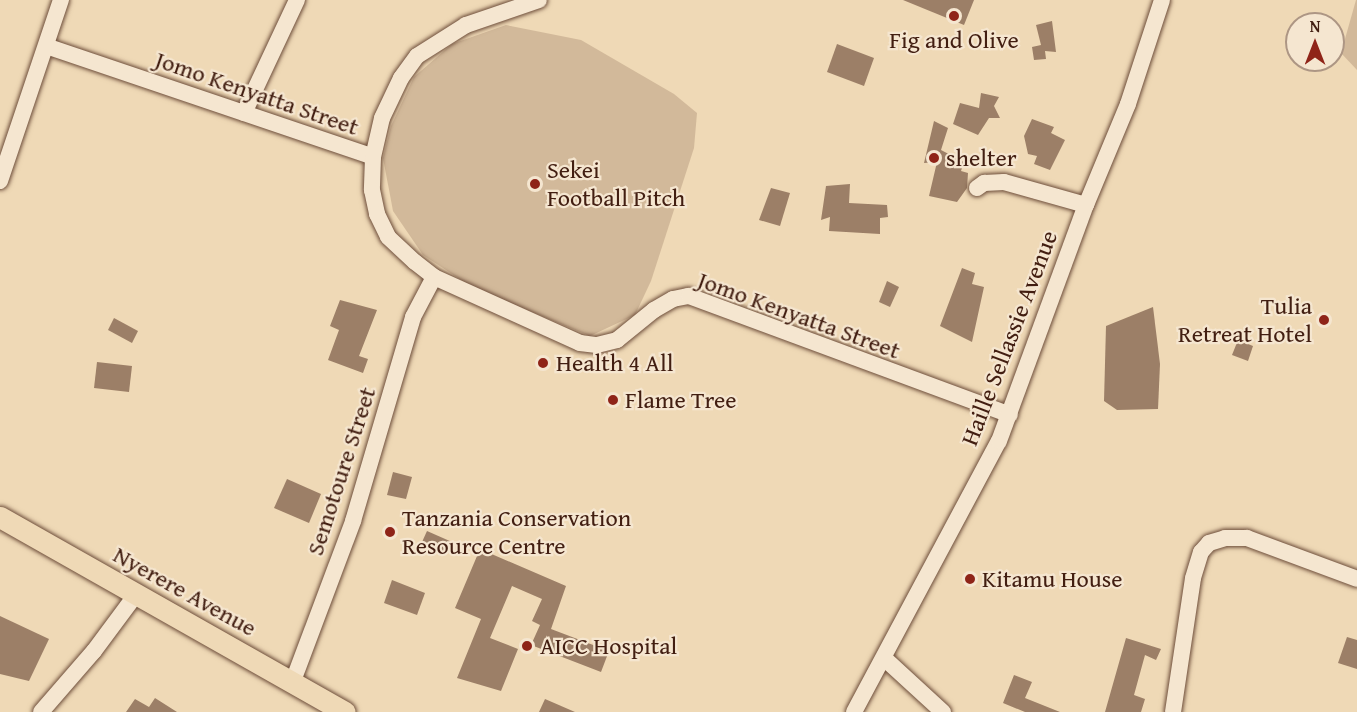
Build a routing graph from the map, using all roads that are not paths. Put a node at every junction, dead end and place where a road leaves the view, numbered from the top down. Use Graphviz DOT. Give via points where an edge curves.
graph roads {
  1 [pos="61,0"];
  2 [pos="297,0"];
  3 [pos="539,0"];
  4 [pos="1162,0"];
  5 [pos="46,46"];
  6 [pos="244,113"];
  7 [pos="373,157"];
  8 [pos="0,181"];
  9 [pos="977,188"];
  10 [pos="1086,205"];
  11 [pos="434,277"];
  12 [pos="1010,415"];
  13 [pos="0,517"];
  14 [pos="1357,579"];
  15 [pos="137,593"];
  16 [pos="884,658"];
  17 [pos="293,681"];
  18 [pos="41,712"];
  19 [pos="345,712"];
  20 [pos="854,712"];
  21 [pos="943,712"];
  22 [pos="1173,712"];
  1 -- 5 [label="street"];
  2 -- 6 [label="street"];
  3 -- 7 [label="street" via="466,25 417,56 401,78 382,118"];
  4 -- 10 [label="street, Haille Sellassie Avenue" via="1128,104"];
  5 -- 6 [label="street, Jomo Kenyatta Street"];
  5 -- 8 [label="street"];
  6 -- 7 [label="street, Jomo Kenyatta Street"];
  7 -- 11 [label="street, Jomo Kenyatta Street" via="372,190 377,214 388,237"];
  9 -- 10 [label="street" via="984,183 1004,182"];
  10 -- 12 [label="street, Haille Sellassie Avenue"];
  11 -- 12 [label="street, Jomo Kenyatta Street" via="580,343 597,345 617,339 673,299 689,296"];
  11 -- 17 [label="street, Semotoure Street" via="413,317 352,521"];
  12 -- 16 [label="street, Haille Sellassie Avenue"];
  13 -- 15 [label="main road, Nyerere Avenue"];
  14 -- 22 [label="street" via="1247,538 1209,543 1201,552 1193,578"];
  15 -- 17 [label="main road, Nyerere Avenue"];
  15 -- 18 [label="street"];
  16 -- 20 [label="street, Haille Sellassie Avenue"];
  16 -- 21 [label="street"];
  17 -- 19 [label="main road, Nyerere Avenue"];
}
